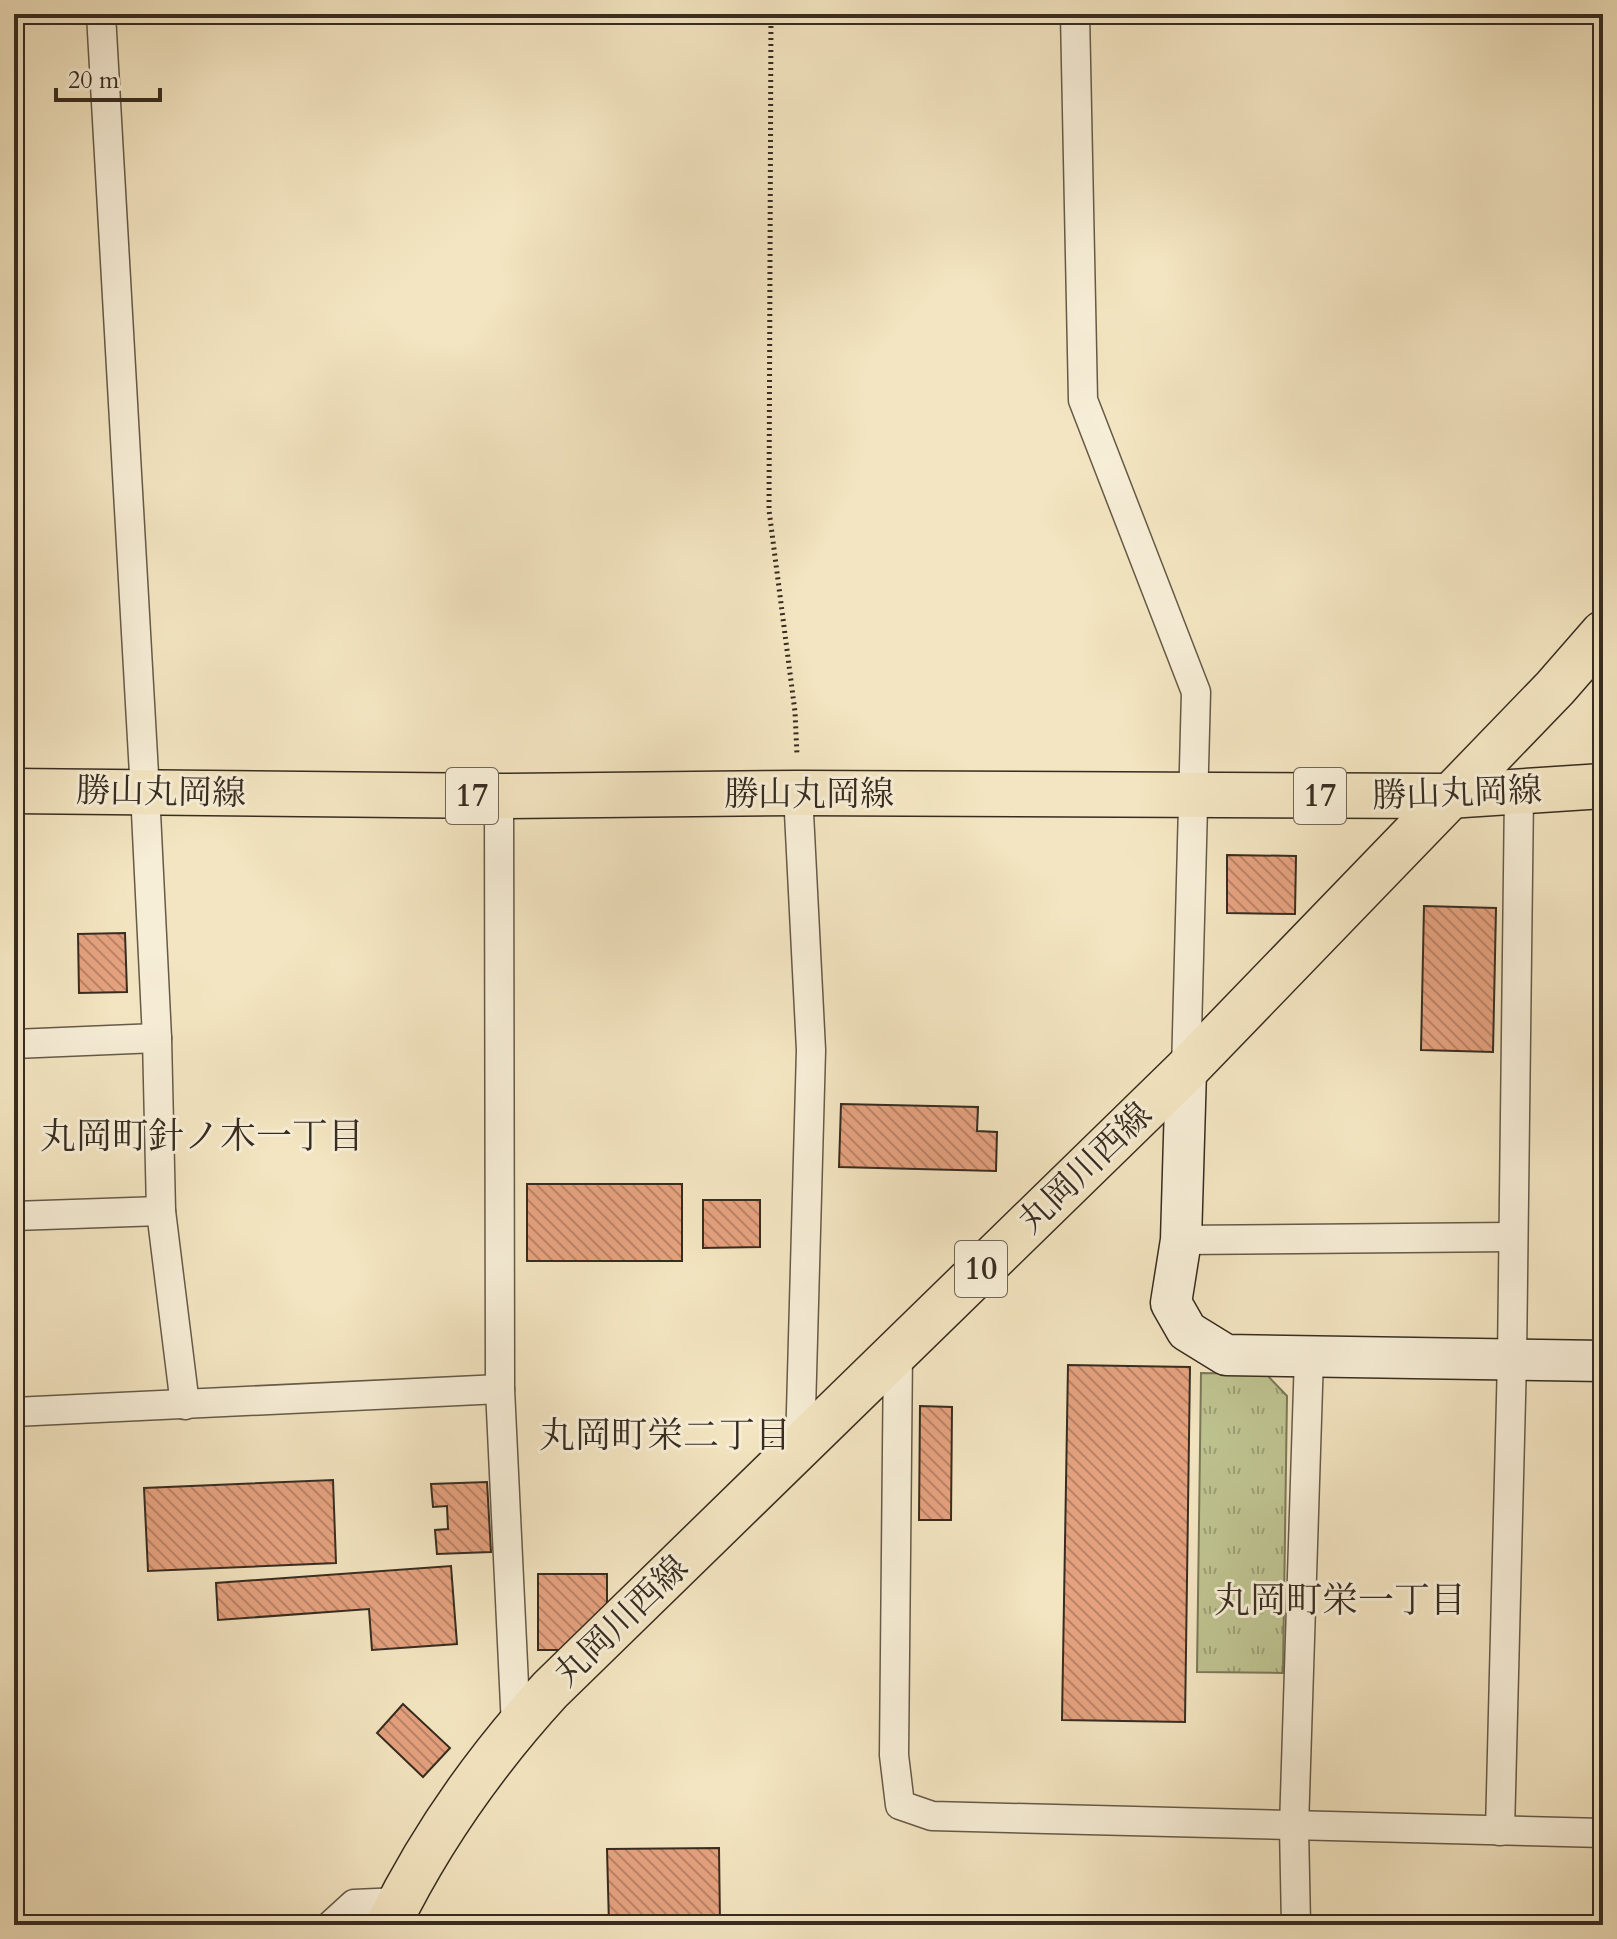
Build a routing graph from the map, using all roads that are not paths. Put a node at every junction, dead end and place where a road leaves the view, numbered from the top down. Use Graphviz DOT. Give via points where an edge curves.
graph roads {
  1 [pos="101,14"];
  2 [pos="1075,14"];
  3 [pos="1603,633"];
  4 [pos="1603,786"];
  5 [pos="14,791"];
  6 [pos="145,792"];
  7 [pos="798,793"];
  8 [pos="1519,793"];
  9 [pos="499,796"];
  10 [pos="1193,796"];
  11 [pos="1448,796"];
  12 [pos="157,1038"];
  13 [pos="14,1044"];
  14 [pos="1186,1070"];
  15 [pos="161,1211"];
  16 [pos="14,1216"];
  17 [pos="1512,1237"];
  18 [pos="1181,1240"];
  19 [pos="898,1350"];
  20 [pos="1309,1356"];
  21 [pos="1512,1359"];
  22 [pos="1603,1361"];
  23 [pos="500,1389"];
  24 [pos="185,1405"];
  25 [pos="14,1412"];
  26 [pos="800,1447"];
  27 [pos="516,1727"];
  28 [pos="1294,1827"];
  29 [pos="1500,1831"];
  30 [pos="1603,1833"];
  31 [pos="393,1914"];
  32 [pos="331,1925"];
  33 [pos="1296,1925"];
  1 -- 6 [label="street"];
  2 -- 10 [label="street" via="1083,400 1196,692"];
  3 -- 11 [label="main road, 丸岡川西線 / 10"];
  4 -- 8 [label="main road, 勝山丸岡線 / 17"];
  5 -- 6 [label="main road, 勝山丸岡線 / 17"];
  6 -- 9 [label="main road, 勝山丸岡線 / 17"];
  6 -- 12 [label="street"];
  7 -- 9 [label="main road, 勝山丸岡線 / 17"];
  7 -- 10 [label="main road, 勝山丸岡線 / 17"];
  7 -- 26 [label="street" via="811,1050"];
  8 -- 11 [label="main road, 勝山丸岡線 / 17"];
  8 -- 17 [label="street"];
  9 -- 23 [label="street"];
  10 -- 11 [label="main road, 勝山丸岡線 / 17"];
  10 -- 14 [label="street"];
  11 -- 14 [label="main road, 丸岡川西線 / 10"];
  12 -- 13 [label="street"];
  12 -- 15 [label="street"];
  14 -- 18 [label="street"];
  14 -- 19 [label="main road, 丸岡川西線 / 10"];
  15 -- 16 [label="street"];
  15 -- 24 [label="street"];
  17 -- 18 [label="street"];
  17 -- 21 [label="street"];
  18 -- 20 [label="street" via="1171,1303 1187,1331 1226,1355"];
  19 -- 26 [label="main road, 丸岡川西線 / 10"];
  19 -- 28 [label="street" via="894,1755 900,1805 932,1816"];
  20 -- 21 [label="street"];
  20 -- 28 [label="street"];
  21 -- 22 [label="street"];
  21 -- 29 [label="street"];
  23 -- 24 [label="street"];
  23 -- 27 [label="street"];
  24 -- 25 [label="street"];
  26 -- 27 [label="main road, 丸岡川西線 / 10"];
  27 -- 31 [label="main road, 丸岡川西線 / 10" via="482,1769"];
  28 -- 29 [label="street"];
  28 -- 33 [label="street"];
  29 -- 30 [label="street"];
  31 -- 32 [label="street" via="354,1904"];
}
